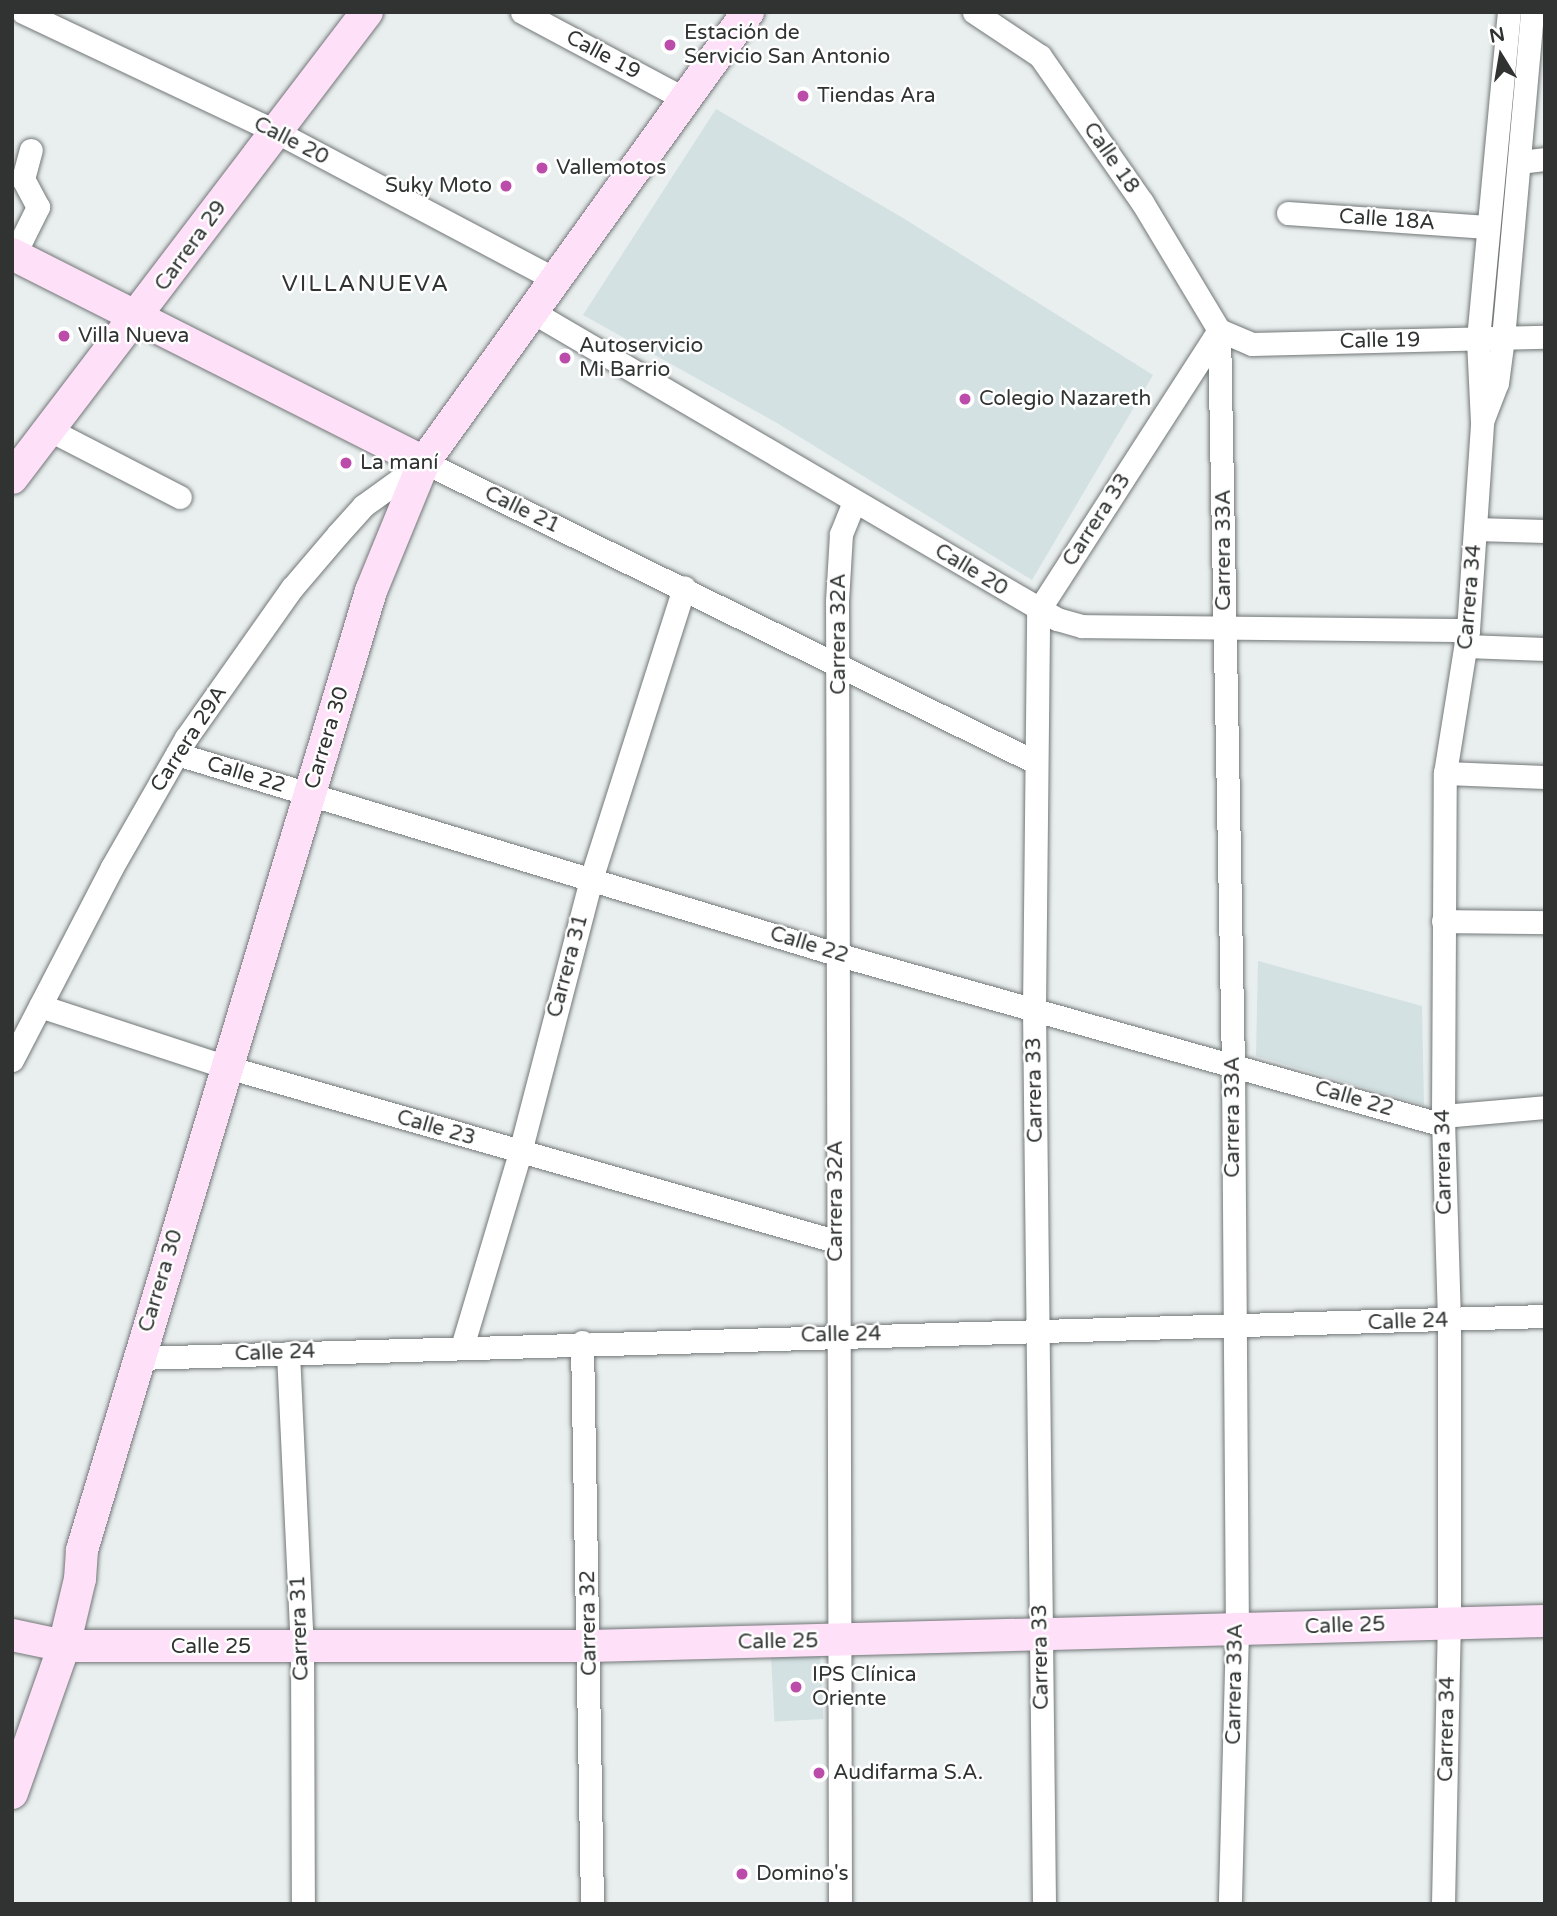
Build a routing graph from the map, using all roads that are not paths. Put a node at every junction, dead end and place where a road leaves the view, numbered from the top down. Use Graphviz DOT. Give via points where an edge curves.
graph roads {
  1 [pos="367,12"];
  2 [pos="522,12"];
  3 [pos="748,12"];
  4 [pos="974,12"];
  5 [pos="1509,12"];
  6 [pos="1532,12"];
  7 [pos="35,15"];
  8 [pos="685,99"];
  9 [pos="275,131"];
  10 [pos="31,150"];
  11 [pos="1545,159"];
  12 [pos="1520,162"];
  13 [pos="1288,213"];
  14 [pos="1487,227"];
  15 [pos="13,255"];
  16 [pos="554,279"];
  17 [pos="531,311"];
  18 [pos="137,319"];
  19 [pos="1219,330"];
  20 [pos="1545,337"];
  21 [pos="1503,338"];
  22 [pos="1478,339"];
  23 [pos="1482,422"];
  24 [pos="50,430"];
  25 [pos="424,462"];
  26 [pos="12,478"];
  27 [pos="180,497"];
  28 [pos="854,500"];
  29 [pos="1475,529"];
  30 [pos="1545,531"];
  31 [pos="684,587"];
  32 [pos="1038,611"];
  33 [pos="1224,625"];
  34 [pos="1467,638"];
  35 [pos="1545,649"];
  36 [pos="839,670"];
  37 [pos="177,754"];
  38 [pos="1033,761"];
  39 [pos="1445,773"];
  40 [pos="1545,777"];
  41 [pos="310,796"];
  42 [pos="592,876"];
  43 [pos="1443,921"];
  44 [pos="1545,922"];
  45 [pos="836,954"];
  46 [pos="40,1006"];
  47 [pos="1034,1010"];
  48 [pos="12,1060"];
  49 [pos="1233,1064"];
  50 [pos="227,1067"];
  51 [pos="1545,1107"];
  52 [pos="1443,1121"];
  53 [pos="520,1153"];
  54 [pos="835,1241"];
  55 [pos="1545,1316"];
  56 [pos="1449,1321"];
  57 [pos="1234,1328"];
  58 [pos="1038,1331"];
  59 [pos="837,1335"];
  60 [pos="582,1342"];
  61 [pos="462,1347"];
  62 [pos="288,1353"];
  63 [pos="138,1357"];
  64 [pos="1545,1621"];
  65 [pos="1449,1622"];
  66 [pos="1237,1631"];
  67 [pos="12,1635"];
  68 [pos="1041,1637"];
  69 [pos="838,1641"];
  70 [pos="54,1644"];
  71 [pos="590,1646"];
  72 [pos="302,1647"];
  73 [pos="12,1728"];
  74 [pos="12,1793"];
  75 [pos="303,1904"];
  76 [pos="592,1904"];
  77 [pos="840,1904"];
  78 [pos="1044,1904"];
  79 [pos="1230,1904"];
  80 [pos="1443,1904"];
  1 -- 9 [label="main road, Carrera 29"];
  2 -- 8 [label="street, Calle 19"];
  3 -- 8 [label="main road, Carrera 30"];
  4 -- 19 [label="street, Calle 18" via="1040,57 1142,202"];
  5 -- 14 [label="street, Carrera 34"];
  6 -- 12 [label="street, Carrera 34"];
  7 -- 9 [label="street, Calle 20"];
  8 -- 16 [label="main road, Carrera 30"];
  9 -- 16 [label="street, Calle 20"];
  9 -- 18 [label="main road, Carrera 29"];
  10 -- 15 [label="street" via="23,179 38,207"];
  11 -- 12 [label="street"];
  12 -- 21 [label="street, Carrera 34"];
  13 -- 14 [label="street, Calle 18A"];
  14 -- 22 [label="street, Carrera 34"];
  15 -- 18 [label="main road, Calle 21"];
  16 -- 17 [label="main road, Carrera 30"];
  17 -- 25 [label="main road, Carrera 30"];
  17 -- 28 [label="street, Calle 20"];
  18 -- 24 [label="main road, Carrera 29"];
  18 -- 25 [label="main road, Calle 21"];
  19 -- 22 [label="street, Calle 19" via="1252,344"];
  19 -- 32 [label="street, Carrera 33"];
  19 -- 33 [label="street, Carrera 33A"];
  20 -- 21 [label="street, Calle 19"];
  21 -- 22 [label="street, Calle 19"];
  21 -- 23 [label="street, Carrera 34" via="1497,383"];
  22 -- 23 [label="street, Carrera 34"];
  23 -- 29 [label="street, Carrera 34"];
  24 -- 26 [label="main road, Carrera 29"];
  24 -- 27 [label="street"];
  25 -- 31 [label="street, Calle 21"];
  25 -- 37 [label="street, Carrera 29A" via="363,506 315,561"];
  25 -- 41 [label="main road, Carrera 30" via="371,591"];
  28 -- 32 [label="street, Calle 20"];
  28 -- 36 [label="street, Carrera 32A" via="841,534"];
  29 -- 30 [label="street"];
  29 -- 34 [label="street, Carrera 34"];
  31 -- 36 [label="street, Calle 21"];
  31 -- 42 [label="street, Carrera 31"];
  32 -- 33 [label="street, Calle 20" via="1082,626"];
  32 -- 38 [label="street, Carrera 33"];
  33 -- 34 [label="street, Calle 20"];
  33 -- 49 [label="street, Carrera 33A"];
  34 -- 35 [label="street, Calle 20"];
  34 -- 39 [label="street, Carrera 34"];
  36 -- 38 [label="street, Calle 21"];
  36 -- 45 [label="street, Carrera 32A"];
  37 -- 41 [label="street, Calle 22"];
  37 -- 46 [label="street, Carrera 29A"];
  38 -- 47 [label="street, Carrera 33"];
  39 -- 40 [label="street"];
  39 -- 43 [label="street, Carrera 34"];
  41 -- 42 [label="street, Calle 22"];
  41 -- 50 [label="main road, Carrera 30"];
  42 -- 45 [label="street, Calle 22"];
  42 -- 53 [label="street, Carrera 31"];
  43 -- 44 [label="street"];
  43 -- 52 [label="street, Carrera 34"];
  45 -- 47 [label="street, Calle 22"];
  45 -- 54 [label="street, Carrera 32A"];
  46 -- 48 [label="street, Carrera 29A"];
  46 -- 50 [label="street, Calle 23"];
  47 -- 49 [label="street, Calle 22"];
  47 -- 58 [label="street, Carrera 33"];
  49 -- 52 [label="street, Calle 22"];
  49 -- 57 [label="street, Carrera 33A"];
  50 -- 53 [label="street, Calle 23"];
  50 -- 63 [label="main road, Carrera 30"];
  51 -- 52 [label="street, Calle 22"];
  52 -- 56 [label="street, Carrera 34"];
  53 -- 54 [label="street, Calle 23"];
  53 -- 61 [label="street, Carrera 31"];
  54 -- 59 [label="street, Carrera 32A"];
  55 -- 56 [label="street, Calle 24"];
  56 -- 57 [label="street, Calle 24"];
  56 -- 65 [label="street, Carrera 34"];
  57 -- 58 [label="street, Calle 24"];
  57 -- 66 [label="street, Carrera 33A"];
  58 -- 59 [label="street, Calle 24"];
  58 -- 68 [label="street, Carrera 33"];
  59 -- 60 [label="street, Calle 24"];
  59 -- 69 [label="street, Carrera 32A"];
  60 -- 61 [label="street, Calle 24"];
  60 -- 71 [label="street, Carrera 32"];
  61 -- 62 [label="street, Calle 24"];
  62 -- 63 [label="street, Calle 24"];
  62 -- 72 [label="street, Carrera 31"];
  63 -- 70 [label="main road, Carrera 30" via="82,1550 80,1579"];
  64 -- 65 [label="main road, Calle 25"];
  65 -- 66 [label="main road, Calle 25"];
  65 -- 80 [label="street, Carrera 34"];
  66 -- 68 [label="main road, Calle 25"];
  66 -- 79 [label="street, Carrera 33A"];
  67 -- 70 [label="main road, Calle 25"];
  68 -- 69 [label="main road, Calle 25"];
  68 -- 78 [label="street, Carrera 33"];
  69 -- 71 [label="main road, Calle 25"];
  69 -- 77 [label="street, Carrera 32A"];
  70 -- 72 [label="main road, Calle 25"];
  70 -- 73 [label="main road, Carrera 30"];
  70 -- 74 [label="main road, Carrera 30"];
  71 -- 72 [label="main road, Calle 25"];
  71 -- 76 [label="street, Carrera 32"];
  72 -- 75 [label="street, Carrera 31"];
}
